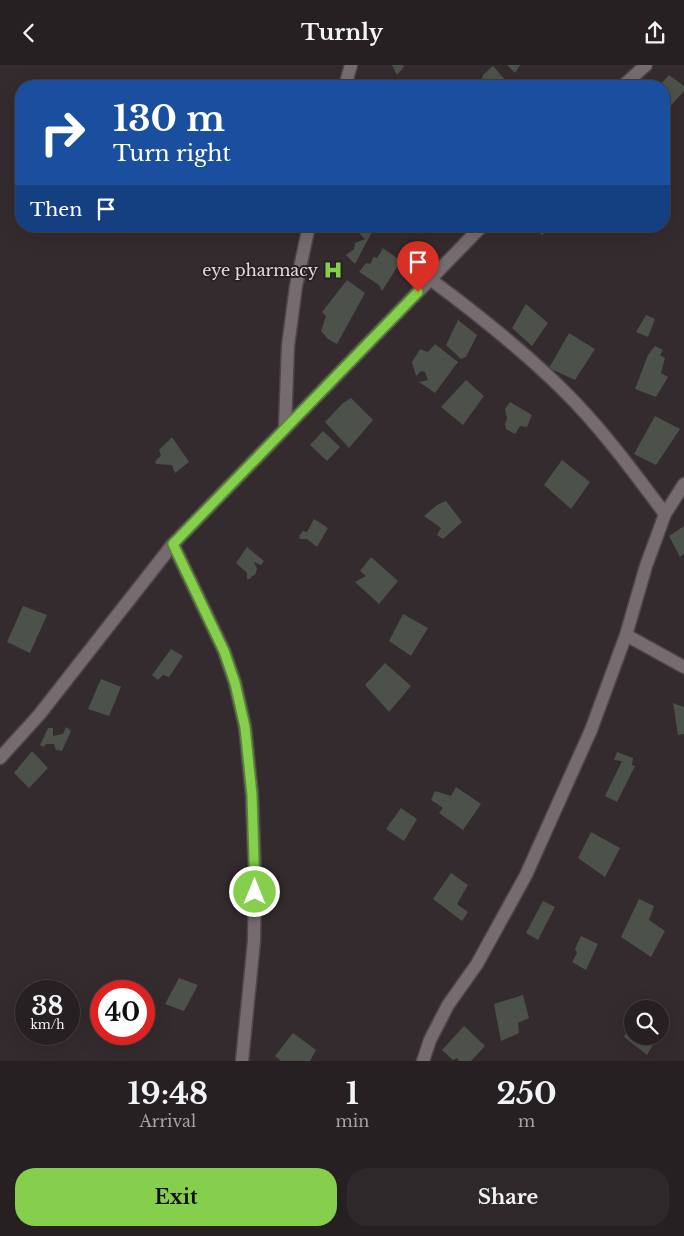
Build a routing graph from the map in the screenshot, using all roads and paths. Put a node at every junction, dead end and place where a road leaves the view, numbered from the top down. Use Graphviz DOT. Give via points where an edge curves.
graph roads {
  1 [pos="351,65"];
  2 [pos="646,65"];
  3 [pos="347,80"];
  4 [pos="630,80"];
  5 [pos="308,232"];
  6 [pos="476,232"];
  7 [pos="430,279"];
  8 [pos="285,427"];
  9 [pos="684,484"];
  10 [pos="665,514"];
  11 [pos="173,544"];
  12 [pos="626,635"];
  13 [pos="684,667"];
  14 [pos="0,759"];
  15 [pos="242,1061"];
  16 [pos="423,1061"];
  1 -- 3 [label="street"];
  2 -- 4 [label="street"];
  5 -- 8 [label="street" via="288,345"];
  6 -- 7 [label="street"];
  7 -- 8 [label="street"];
  7 -- 10 [label="street" via="492,326 562,389 598,428"];
  8 -- 11 [label="street"];
  9 -- 10 [label="street"];
  10 -- 12 [label="street"];
  11 -- 14 [label="street" via="39,715"];
  11 -- 15 [label="street" via="224,651 245,727 255,876 254,941"];
  12 -- 13 [label="street"];
  12 -- 16 [label="street" via="590,730 526,875 477,964 448,1005"];
}
